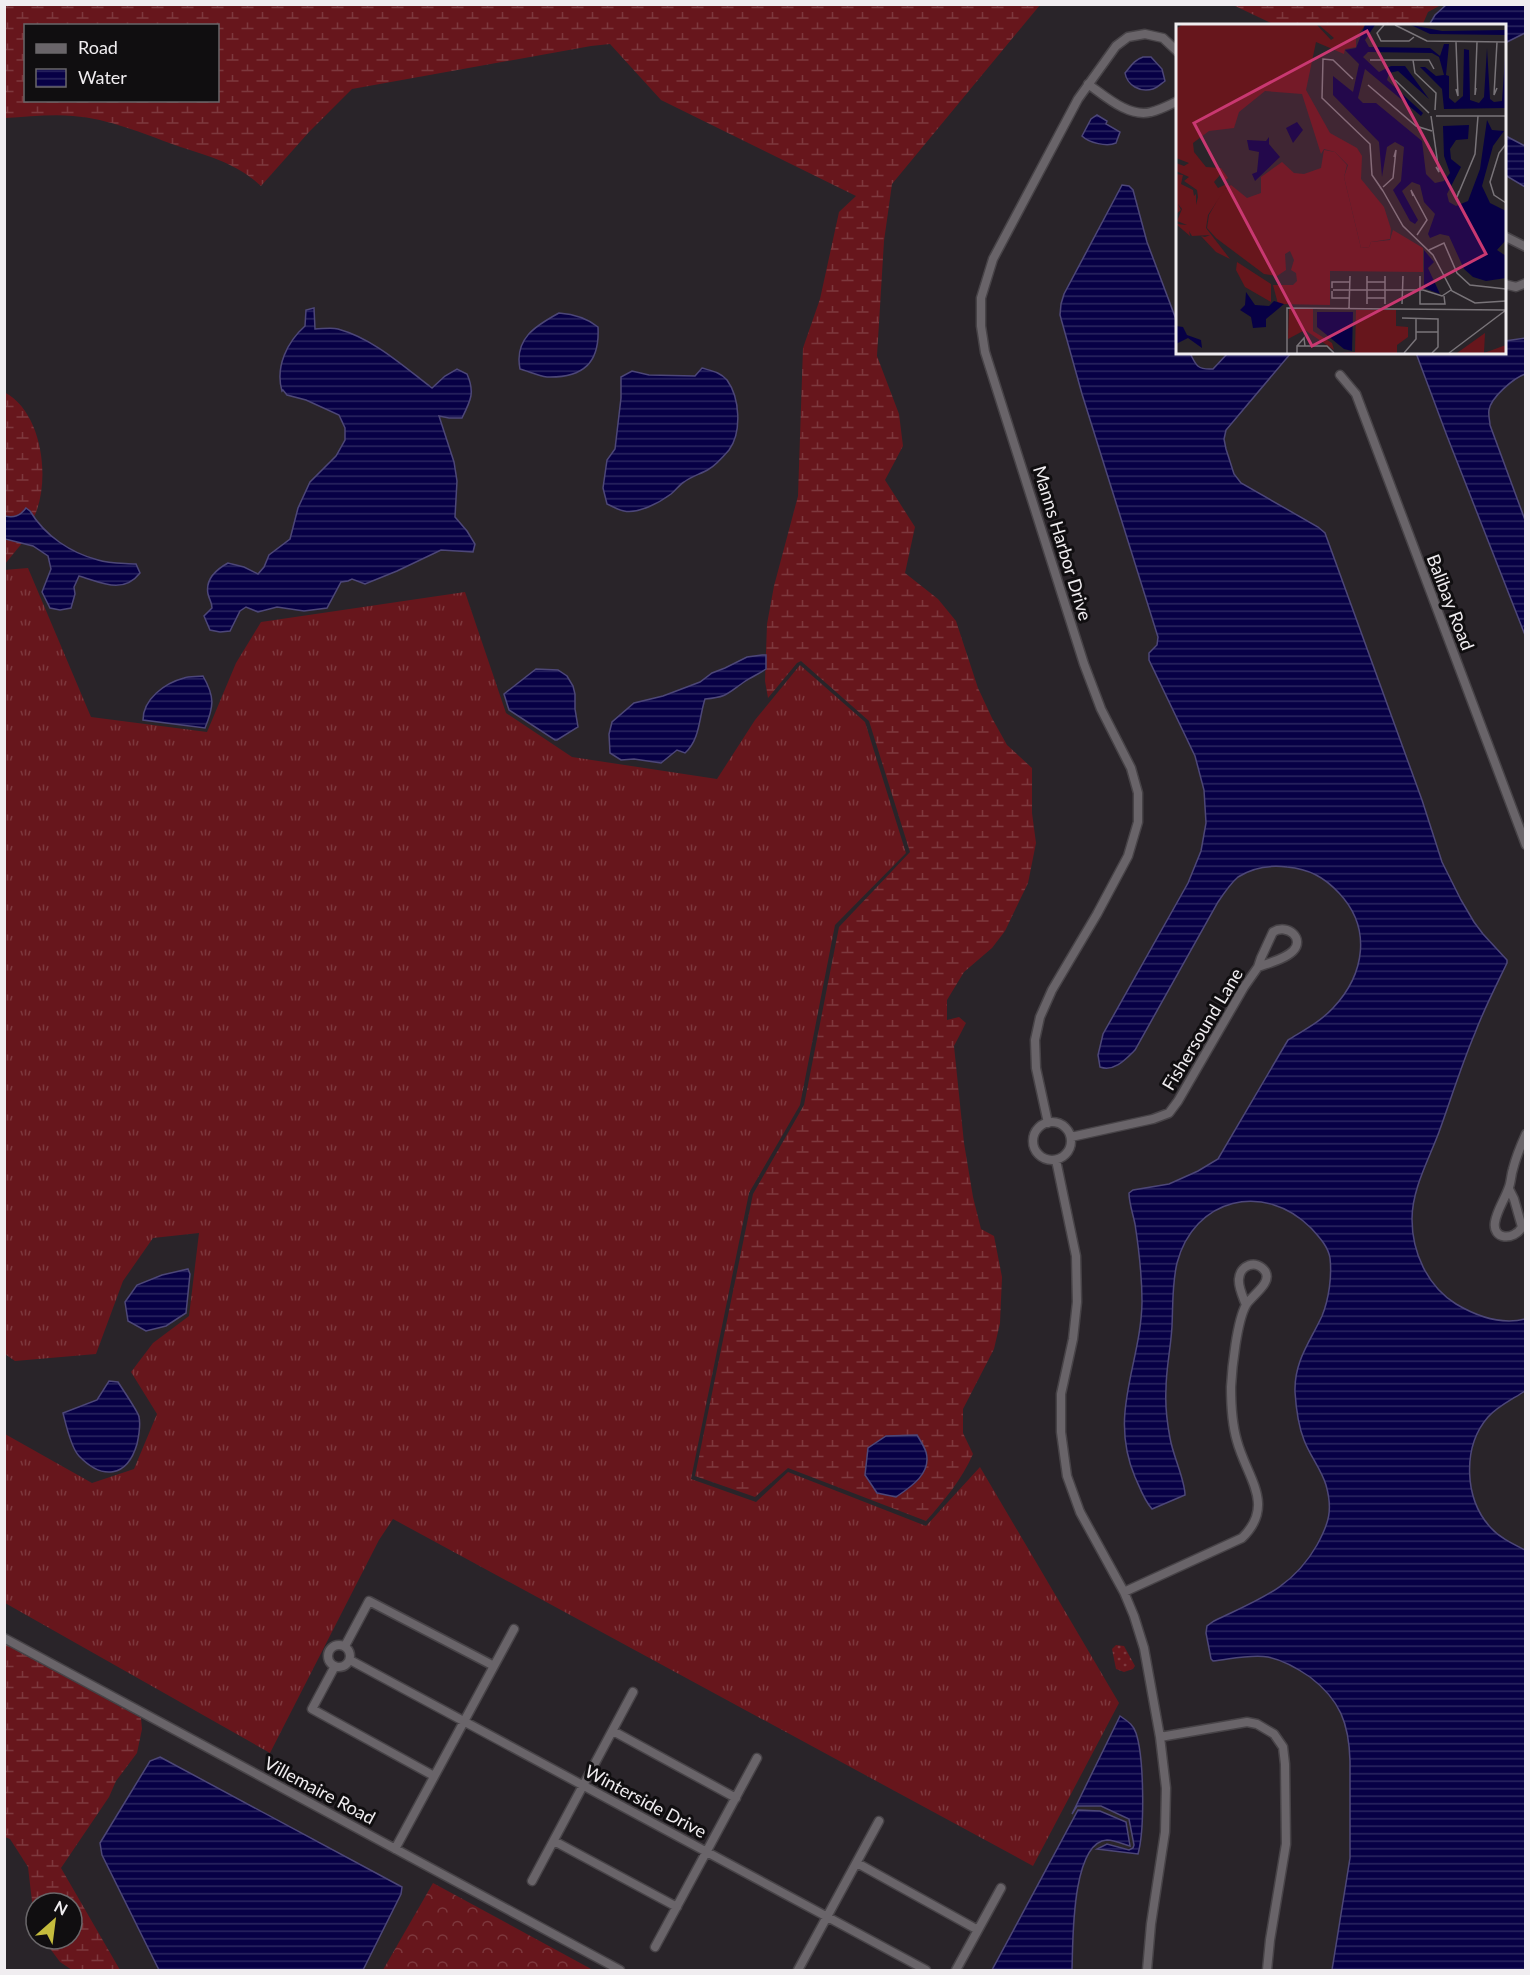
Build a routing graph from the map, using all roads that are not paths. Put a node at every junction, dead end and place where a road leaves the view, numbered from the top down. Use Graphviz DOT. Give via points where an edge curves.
graph roads {
  1 [pos="1176,50"];
  2 [pos="1088,84"];
  3 [pos="1176,102"];
  4 [pos="1506,238"];
  5 [pos="1526,247"];
  6 [pos="1526,283"];
  7 [pos="1506,284"];
  8 [pos="1340,375"];
  9 [pos="1526,845"];
  10 [pos="1258,967"];
  11 [pos="1048,1123"];
  12 [pos="1526,1134"];
  13 [pos="1071,1137"];
  14 [pos="1056,1160"];
  15 [pos="1509,1189"];
  16 [pos="1246,1305"];
  17 [pos="1124,1592"];
  18 [pos="514,1629"];
  19 [pos="4,1638"];
  20 [pos="345,1646"];
  21 [pos="350,1660"];
  22 [pos="334,1666"];
  23 [pos="494,1666"];
  24 [pos="633,1692"];
  25 [pos="464,1721"];
  26 [pos="613,1731"];
  27 [pos="1160,1737"];
  28 [pos="758,1758"];
  29 [pos="434,1776"];
  30 [pos="583,1786"];
  31 [pos="736,1798"];
  32 [pos="879,1821"];
  33 [pos="554,1840"];
  34 [pos="395,1849"];
  35 [pos="707,1852"];
  36 [pos="857,1863"];
  37 [pos="532,1881"];
  38 [pos="1001,1888"];
  39 [pos="677,1906"];
  40 [pos="827,1917"];
  41 [pos="978,1930"];
  42 [pos="656,1947"];
  43 [pos="620,1971"];
  44 [pos="798,1971"];
  45 [pos="926,1971"];
  46 [pos="956,1971"];
  47 [pos="1147,1971"];
  48 [pos="1267,1971"];
  1 -- 2 [label="street, Manns Harbor Drive" via="1162,38 1145,34 1128,37 1116,46"];
  2 -- 3 [label="street" via="1133,112 1149,113"];
  2 -- 11 [label="street, Manns Harbor Drive" via="993,259 981,298 985,352 1083,664 1131,768 1138,793 1138,822 1128,856 1040,1017 1035,1040 1036,1068"];
  4 -- 5 [label="street"];
  6 -- 7 [label="street" via="1516,287"];
  8 -- 9 [label="street, Balibay Road" via="1356,394"];
  10 -- 10 [label="street, Fishersound Lane" via="1292,953 1296,938 1291,931 1284,928 1272,933"];
  10 -- 13 [label="street, Fishersound Lane" via="1169,1113"];
  11 -- 13 [label="street" via="1065,1127"];
  11 -- 14 [label="street" via="1037,1130 1035,1148 1043,1158"];
  12 -- 15 [label="street"];
  13 -- 14 [label="street" via="1070,1149"];
  14 -- 17 [label="street" via="1076,1256 1073,1339 1061,1394 1067,1476 1080,1512"];
  15 -- 15 [label="street" via="1494,1224 1496,1231 1508,1237 1519,1233 1522,1227"];
  16 -- 16 [label="street" via="1267,1276 1252,1264 1239,1277"];
  16 -- 17 [label="street" via="1234,1355 1232,1415 1237,1442 1258,1496 1253,1527 1223,1548"];
  17 -- 27 [label="street" via="1144,1648"];
  18 -- 23 [label="street"];
  19 -- 34 [label="street, Villemaire Road"];
  20 -- 21 [label="street"];
  20 -- 22 [label="street" via="336,1645 330,1650 329,1661"];
  20 -- 23 [label="street" via="369,1600"];
  21 -- 22 [label="street" via="345,1666"];
  21 -- 25 [label="street, Winterside Drive"];
  22 -- 29 [label="street" via="312,1709"];
  23 -- 25 [label="street"];
  24 -- 26 [label="street"];
  25 -- 29 [label="street"];
  25 -- 30 [label="street, Winterside Drive"];
  26 -- 30 [label="street"];
  26 -- 31 [label="street"];
  27 -- 47 [label="street" via="1166,1788 1165,1833"];
  27 -- 48 [label="street" via="1247,1722 1274,1734 1283,1747 1286,1844"];
  28 -- 31 [label="street"];
  29 -- 34 [label="street"];
  30 -- 33 [label="street"];
  30 -- 35 [label="street, Winterside Drive"];
  31 -- 35 [label="street"];
  32 -- 36 [label="street"];
  33 -- 37 [label="street"];
  33 -- 39 [label="street"];
  34 -- 43 [label="street, Villemaire Road"];
  35 -- 39 [label="street"];
  35 -- 40 [label="street, Winterside Drive"];
  36 -- 40 [label="street"];
  36 -- 41 [label="street"];
  38 -- 41 [label="street"];
  39 -- 42 [label="street"];
  40 -- 44 [label="street"];
  40 -- 45 [label="street, Winterside Drive"];
  41 -- 46 [label="street"];
}
